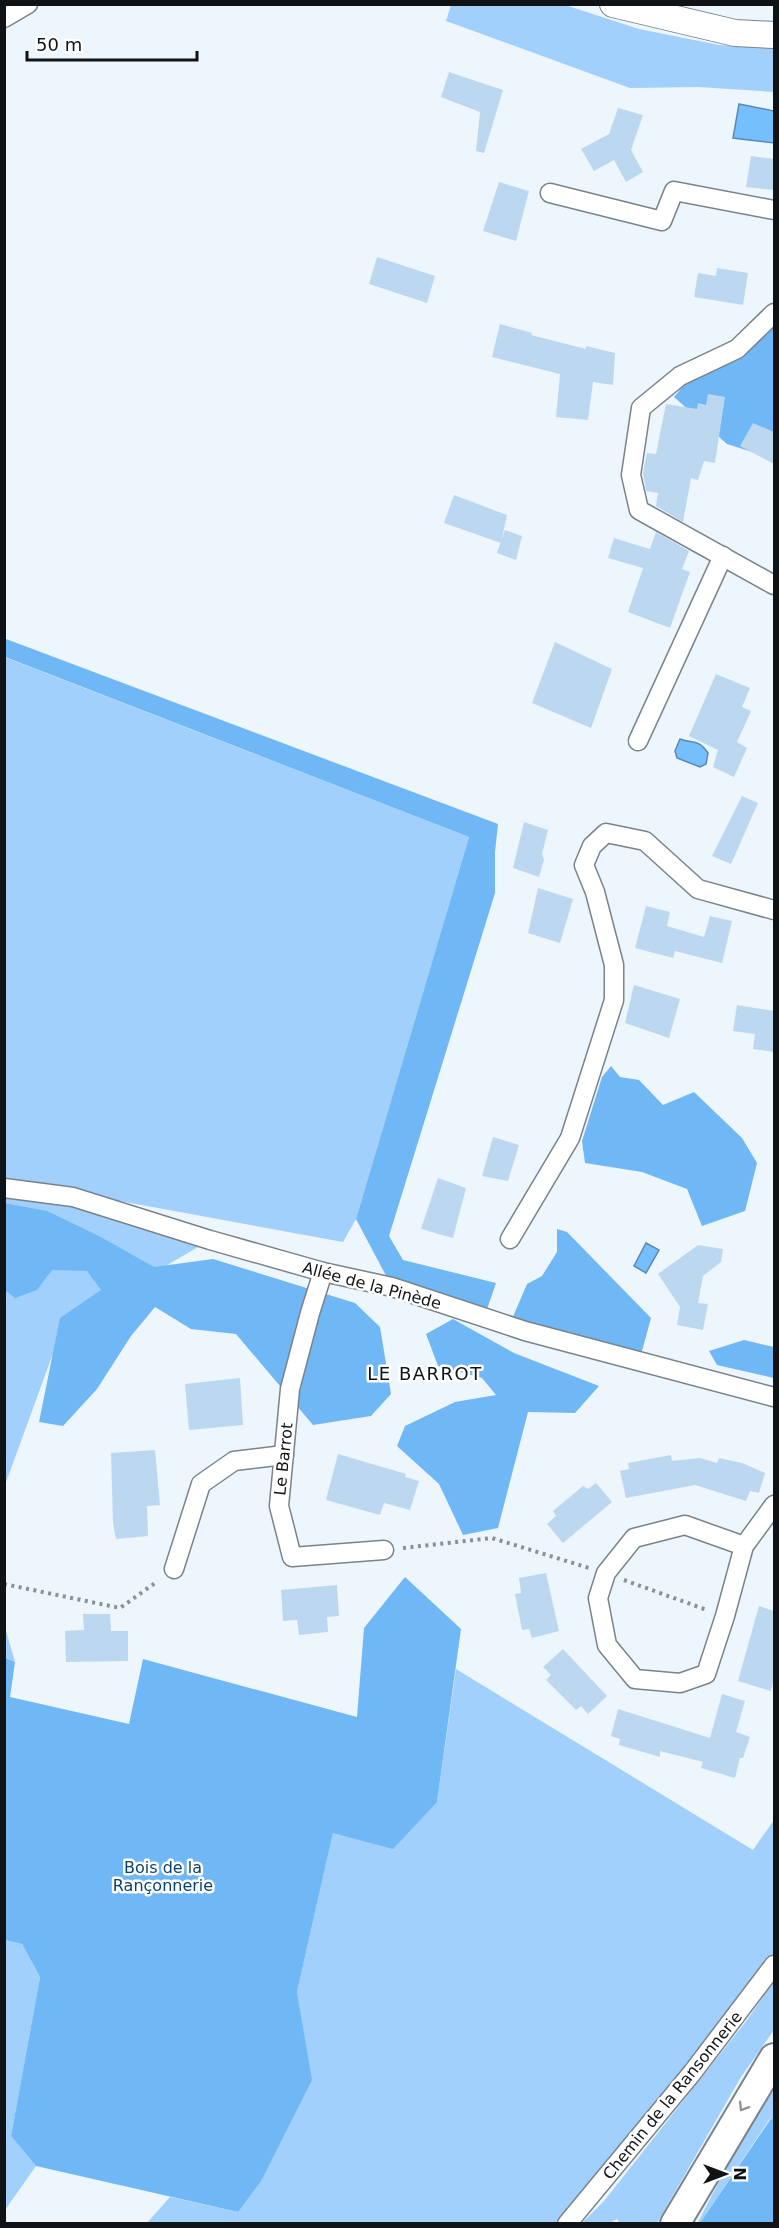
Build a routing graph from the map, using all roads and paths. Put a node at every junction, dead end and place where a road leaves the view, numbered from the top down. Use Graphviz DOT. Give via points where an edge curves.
graph roads {
  1 [pos="28,4"];
  2 [pos="613,4"];
  3 [pos="4,18"];
  4 [pos="774,35"];
  5 [pos="550,193"];
  6 [pos="774,210"];
  7 [pos="774,313"];
  8 [pos="723,556"];
  9 [pos="774,585"];
  10 [pos="638,741"];
  11 [pos="774,910"];
  12 [pos="4,1188"];
  13 [pos="510,1239"];
  14 [pos="323,1272"];
  15 [pos="774,1397"];
  16 [pos="284,1455"];
  17 [pos="774,1504"];
  18 [pos="744,1546"];
  19 [pos="384,1550"];
  20 [pos="174,1569"];
  21 [pos="606,1573"];
  22 [pos="4,1584"];
  23 [pos="725,1616"];
  24 [pos="774,1965"];
  25 [pos="774,2058"];
  26 [pos="567,2223"];
  27 [pos="675,2223"];
  1 -- 3 [label="street"];
  2 -- 4 [label="street" via="735,33"];
  5 -- 6 [label="street" via="662,221 674,191"];
  7 -- 8 [label="street" via="737,349 680,376 641,408 631,475 639,510"];
  8 -- 9 [label="street"];
  8 -- 10 [label="street"];
  11 -- 13 [label="street" via="698,889 645,841 606,833 592,846 584,865 614,964 614,1000 570,1138"];
  12 -- 14 [label="street, Allée de la Pinède" via="72,1197"];
  14 -- 15 [label="street, Allée de la Pinède" via="392,1287 525,1331"];
  14 -- 16 [label="street, Le Barrot" via="290,1389"];
  16 -- 19 [label="street, Le Barrot" via="279,1506 291,1557"];
  16 -- 20 [label="street" via="234,1461 201,1484"];
  17 -- 18 [label="street"];
  18 -- 21 [label="street" via="685,1525 634,1538"];
  18 -- 23 [label="street"];
  19 -- 21 [label="path" via="492,1538"];
  20 -- 22 [label="path" via="120,1608"];
  21 -- 23 [label="path"];
  21 -- 23 [label="street" via="598,1598 607,1645 635,1679 680,1683 706,1674"];
  24 -- 26 [label="street, Chemin de la Ransonnerie" via="692,2073"];
  25 -- 27 [label="main road, one-way"];
}
